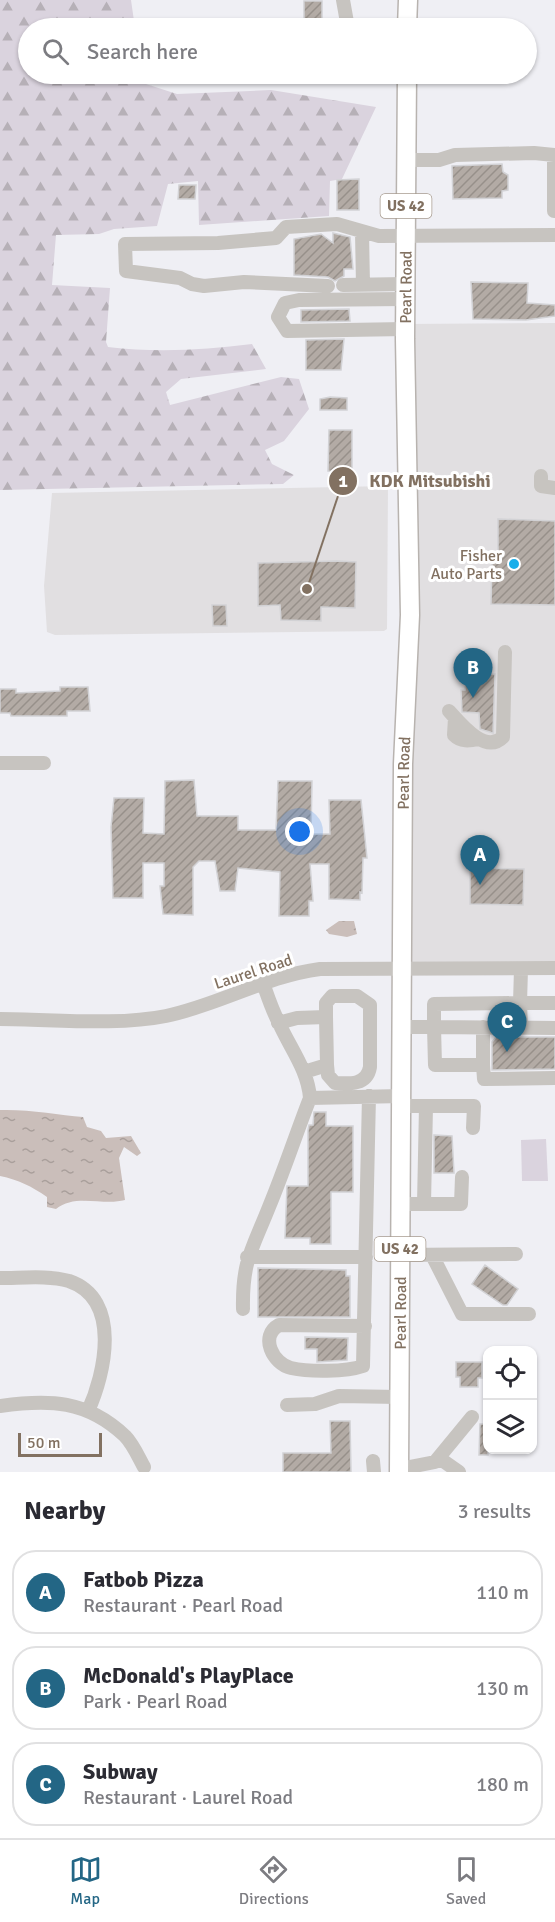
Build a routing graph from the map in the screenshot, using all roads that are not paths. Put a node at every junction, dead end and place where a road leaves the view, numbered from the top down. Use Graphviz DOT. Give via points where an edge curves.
graph roads {
  1 [pos="343,0"];
  2 [pos="408,0"];
  3 [pos="346,18"];
  4 [pos="407,18"];
  5 [pos="407,84"];
  6 [pos="407,160"];
  7 [pos="554,211"];
  8 [pos="362,232"];
  9 [pos="406,234"];
  10 [pos="555,235"];
  11 [pos="328,285"];
  12 [pos="343,285"];
  13 [pos="363,285"];
  14 [pos="405,292"];
  15 [pos="405,329"];
  16 [pos="541,476"];
  17 [pos="555,488"];
  18 [pos="505,652"];
  19 [pos="452,714"];
  20 [pos="0,763"];
  21 [pos="44,764"];
  22 [pos="403,968"];
  23 [pos="555,968"];
  24 [pos="521,969"];
  25 [pos="263,983"];
  26 [pos="520,1003"];
  27 [pos="555,1003"];
  28 [pos="326,1017"];
  29 [pos="0,1019"];
  30 [pos="278,1023"];
  31 [pos="403,1027"];
  32 [pos="434,1027"];
  33 [pos="483,1027"];
  34 [pos="521,1027"];
  35 [pos="555,1028"];
  36 [pos="327,1065"];
  37 [pos="483,1065"];
  38 [pos="304,1072"];
  39 [pos="555,1078"];
  40 [pos="369,1096"];
  41 [pos="310,1098"];
  42 [pos="402,1101"];
  43 [pos="426,1106"];
  44 [pos="473,1128"];
  45 [pos="462,1177"];
  46 [pos="400,1204"];
  47 [pos="424,1204"];
  48 [pos="516,1254"];
  49 [pos="400,1255"];
  50 [pos="432,1255"];
  51 [pos="247,1257"];
  52 [pos="366,1257"];
  53 [pos="0,1278"];
  54 [pos="243,1309"];
  55 [pos="529,1314"];
  56 [pos="365,1326"];
  57 [pos="399,1397"];
  58 [pos="287,1405"];
  59 [pos="0,1406"];
  60 [pos="88,1411"];
  61 [pos="472,1417"];
  62 [pos="439,1458"];
  63 [pos="144,1467"];
  64 [pos="399,1471"];
  65 [pos="459,1472"];
  1 -- 3 [label="street"];
  2 -- 4 [label="main road"];
  5 -- 6 [label="main road, Pearl Road / US 42"];
  6 -- 7 [label="street" via="478,154 554,155"];
  6 -- 9 [label="main road, Pearl Road / US 42"];
  8 -- 9 [label="street" via="379,236"];
  8 -- 11 [label="street" via="337,224 286,227 276,237 238,242 125,244 126,271 204,285"];
  8 -- 13 [label="street"];
  9 -- 10 [label="street"];
  9 -- 14 [label="main road, Pearl Road / US 42"];
  12 -- 13 [label="street"];
  13 -- 14 [label="street"];
  14 -- 15 [label="main road, Pearl Road / US 42"];
  14 -- 15 [label="street" via="299,300 285,303 278,317 287,331"];
  15 -- 22 [label="main road, Pearl Road / US 42" via="410,615 403,764"];
  16 -- 17 [label="street" via="541,486"];
  18 -- 19 [label="street" via="503,737 493,742 479,739"];
  20 -- 21 [label="street"];
  22 -- 24 [label="street, Laurel Road"];
  22 -- 25 [label="street, Laurel Road" via="320,969"];
  22 -- 31 [label="main road, Pearl Road / US 42"];
  23 -- 24 [label="street, Laurel Road"];
  24 -- 26 [label="street"];
  25 -- 29 [label="street, Laurel Road" via="164,1016"];
  25 -- 30 [label="street"];
  26 -- 27 [label="street"];
  26 -- 32 [label="street" via="434,1004"];
  26 -- 34 [label="street"];
  28 -- 30 [label="street"];
  28 -- 36 [label="street"];
  28 -- 36 [label="street" via="326,1003 332,996 357,996 370,1005 367,1076 352,1083 334,1083"];
  30 -- 38 [label="street"];
  31 -- 32 [label="street"];
  31 -- 42 [label="main road, Pearl Road / US 42"];
  32 -- 33 [label="street"];
  32 -- 37 [label="street" via="435,1065"];
  33 -- 34 [label="street"];
  33 -- 37 [label="street"];
  34 -- 35 [label="street"];
  36 -- 38 [label="street"];
  37 -- 39 [label="street" via="484,1079"];
  38 -- 41 [label="street"];
  40 -- 41 [label="street"];
  40 -- 42 [label="street"];
  40 -- 52 [label="street"];
  41 -- 51 [label="street"];
  42 -- 43 [label="street"];
  42 -- 46 [label="main road, Pearl Road / US 42"];
  43 -- 44 [label="street" via="474,1106"];
  43 -- 47 [label="street"];
  45 -- 47 [label="street" via="461,1204"];
  46 -- 47 [label="street"];
  46 -- 49 [label="main road, Pearl Road / US 42"];
  48 -- 50 [label="street"];
  49 -- 50 [label="street"];
  49 -- 57 [label="main road, Pearl Road / US 42"];
  50 -- 55 [label="street" via="462,1314"];
  51 -- 52 [label="street"];
  51 -- 54 [label="street" via="242,1281"];
  52 -- 56 [label="street"];
  53 -- 60 [label="street" via="57,1279 90,1295 102,1315 103,1369"];
  56 -- 56 [label="street" via="363,1366 351,1370 289,1368 269,1346 268,1337 279,1325"];
  57 -- 58 [label="street" via="339,1396 315,1404"];
  57 -- 64 [label="main road, Pearl Road / US 42"];
  59 -- 60 [label="street" via="51,1401"];
  60 -- 63 [label="street" via="126,1437"];
  61 -- 62 [label="street"];
  62 -- 64 [label="street"];
  62 -- 65 [label="street"];
}
